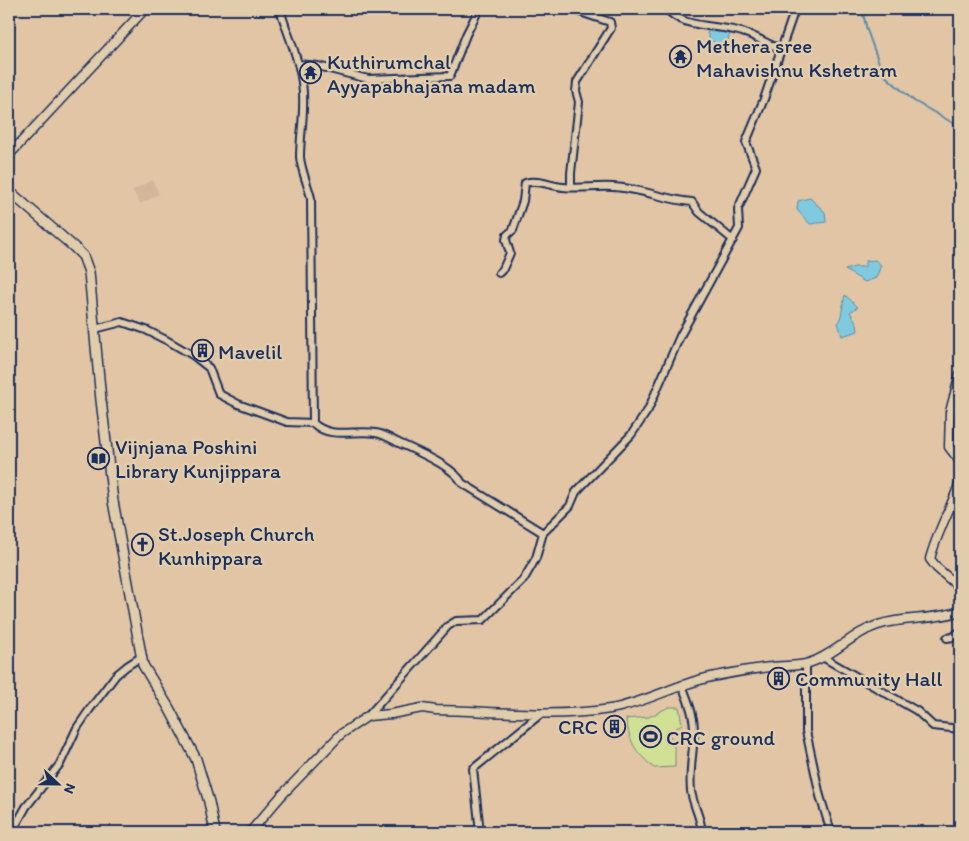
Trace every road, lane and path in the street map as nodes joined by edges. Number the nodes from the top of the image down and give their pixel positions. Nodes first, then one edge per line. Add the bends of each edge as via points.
1 (145, 9) edge
2 (280, 9) edge
3 (479, 9) edge
4 (574, 9) edge
5 (667, 9) edge
6 (795, 9) edge
7 (781, 49) junction
8 (298, 64) junction
9 (9, 155) edge
10 (571, 187) junction
11 (9, 191) edge
12 (733, 240) junction
13 (499, 273) dead end
14 (95, 329) junction
15 (960, 374) edge
16 (313, 423) junction
17 (960, 461) edge
18 (960, 482) edge
19 (543, 533) junction
20 (960, 588) edge
21 (960, 611) edge
22 (960, 631) edge
23 (947, 638) dead end
24 (141, 657) junction
25 (824, 658) junction
26 (806, 664) junction
27 (682, 685) junction
28 (542, 713) junction
29 (368, 716) junction
30 (960, 729) edge
31 (12, 832) edge
32 (215, 832) edge
33 (250, 832) edge
34 (480, 832) edge
35 (702, 832) edge
36 (831, 832) edge

1 - 9 street
2 - 8 street
3 - 8 street via 450,76 368,79
4 - 10 street via 610,22 611,28 577,82 579,102
5 - 7 street via 682,20 744,32
6 - 7 street
7 - 12 street via 746,142 756,168 738,209 739,228
8 - 16 street via 303,84 301,165 311,198
10 - 12 street via 613,187 692,202 699,212
10 - 13 street via 532,181 525,183 518,216 513,230 507,235 510,253
11 - 14 main road via 83,256 89,272
12 - 19 street via 680,336 648,410 631,436 576,492 570,506
14 - 16 street via 122,322 146,330 209,368 219,394 286,422
14 - 24 main road via 113,501
15 - 17 street via 950,412 949,447
16 - 19 street via 328,433 377,433 440,463 462,483
18 - 20 street via 930,559
19 - 29 street via 536,558 516,588 483,620 456,621 448,626
21 - 25 street via 878,625 856,635
22 - 23 street
24 - 31 street via 116,675 90,709 76,728 60,764 26,807
24 - 32 main road via 147,674 196,759
25 - 26 street
25 - 30 street via 917,711 933,726
26 - 27 street via 741,671
26 - 36 street via 806,731
27 - 28 street via 612,708 572,714
27 - 35 street via 693,719 691,792
28 - 29 street via 422,708
28 - 34 street via 473,769
29 - 33 street via 341,734

